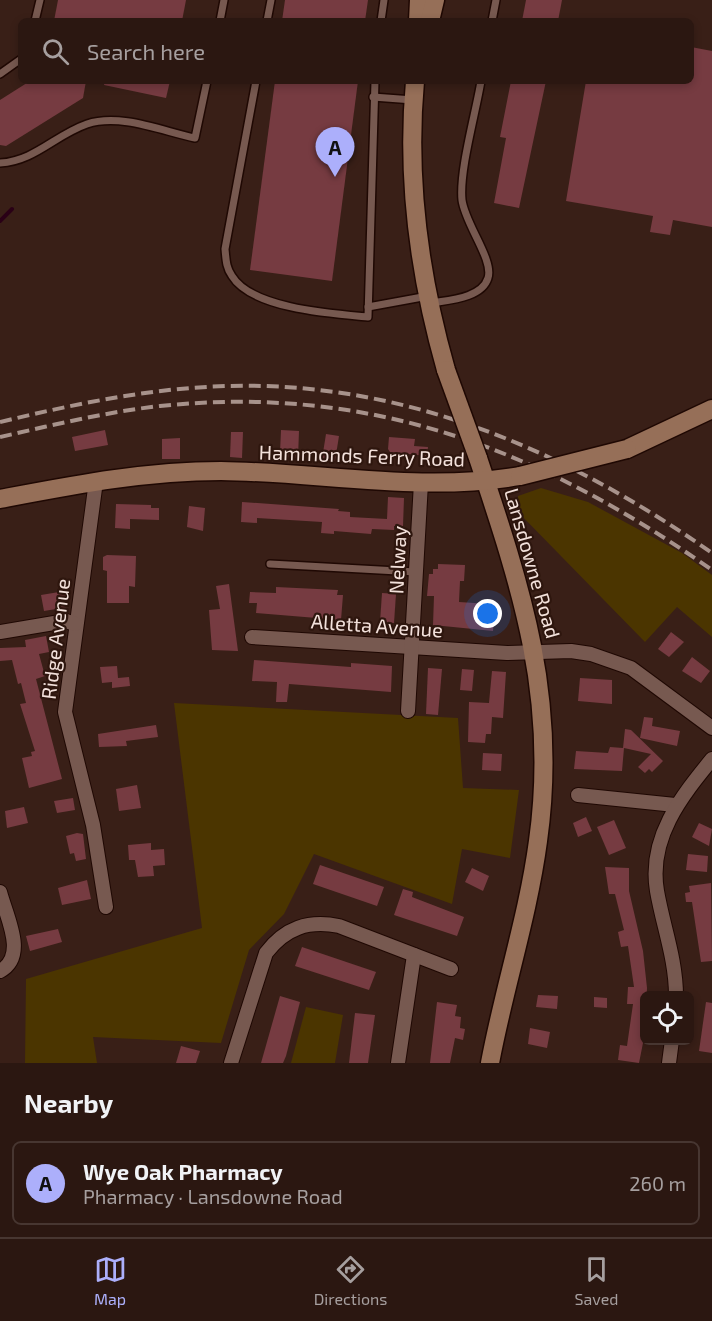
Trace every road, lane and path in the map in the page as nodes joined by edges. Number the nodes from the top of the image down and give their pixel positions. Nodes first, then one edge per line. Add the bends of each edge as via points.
1 (40, 0) edge
2 (224, 0) edge
3 (271, 0) edge
4 (384, 0) edge
5 (419, 0) edge
6 (435, 0) edge
7 (496, 0) edge
8 (36, 18) edge
9 (221, 18) edge
10 (268, 18) edge
11 (381, 18) edge
12 (418, 18) edge
13 (431, 18) edge
14 (493, 18) edge
15 (18, 60) edge
16 (0, 74) edge
17 (206, 84) edge
18 (255, 84) edge
19 (375, 84) edge
20 (415, 84) edge
21 (481, 84) edge
22 (373, 97) junction
23 (413, 100) junction
24 (0, 163) edge
25 (428, 300) junction
26 (368, 307) junction
27 (712, 409) edge
28 (96, 480) junction
29 (486, 482) junction
30 (421, 483) junction
31 (0, 499) edge
32 (270, 564) dead end
33 (416, 572) junction
34 (75, 624) junction
35 (0, 632) edge
36 (252, 637) dead end
37 (411, 648) junction
38 (535, 652) junction
39 (408, 711) dead end
40 (712, 728) edge
41 (712, 759) edge
42 (578, 795) dead end
43 (675, 805) junction
44 (0, 892) edge
45 (106, 907) dead end
46 (414, 955) junction
47 (451, 969) dead end
48 (0, 971) edge
49 (676, 991) edge
50 (671, 1045) edge
51 (231, 1063) edge
52 (398, 1063) edge
53 (490, 1063) edge
54 (669, 1063) edge

1 - 8 lane
2 - 9 lane
3 - 10 lane
4 - 11 lane
5 - 12 street
6 - 13 street
7 - 14 lane
15 - 16 lane
17 - 24 lane via 195,138 119,121 101,122 86,124 30,157
18 - 26 lane via 225,249 233,279 249,291 318,314 368,317
19 - 22 lane
20 - 23 street, Lansdowne Road
21 - 25 lane via 462,198 470,229 488,263 488,279 478,291
22 - 23 lane
22 - 26 lane
23 - 25 street, Lansdowne Road via 415,219
25 - 26 lane
25 - 29 street, Lansdowne Road, bridge via 446,370
27 - 29 street, Hammonds Ferry Road, bridge via 627,449
28 - 30 street, Hammonds Ferry Road via 223,471
28 - 31 street, Hammonds Ferry Road
28 - 34 street, Ridge Avenue
29 - 30 street, Hammonds Ferry Road
29 - 38 street, Lansdowne Road via 521,591
30 - 33 street, Nelway
32 - 33 lane
33 - 37 street, Nelway
34 - 35 street via 66,621
34 - 45 street, Ridge Avenue via 65,712 93,825
36 - 37 street, Alletta Avenue
37 - 38 street, Alletta Avenue
37 - 39 street, Nelway
38 - 40 street, Alletta Avenue via 570,651 611,659 631,668
38 - 53 street, Lansdowne Road via 545,750 538,841
41 - 43 street
42 - 43 street
43 - 49 street via 662,837 655,873 674,959
44 - 48 street via 14,954 12,962
46 - 47 street
46 - 51 street via 324,923 298,926 286,932 266,953
46 - 52 street
50 - 54 street

